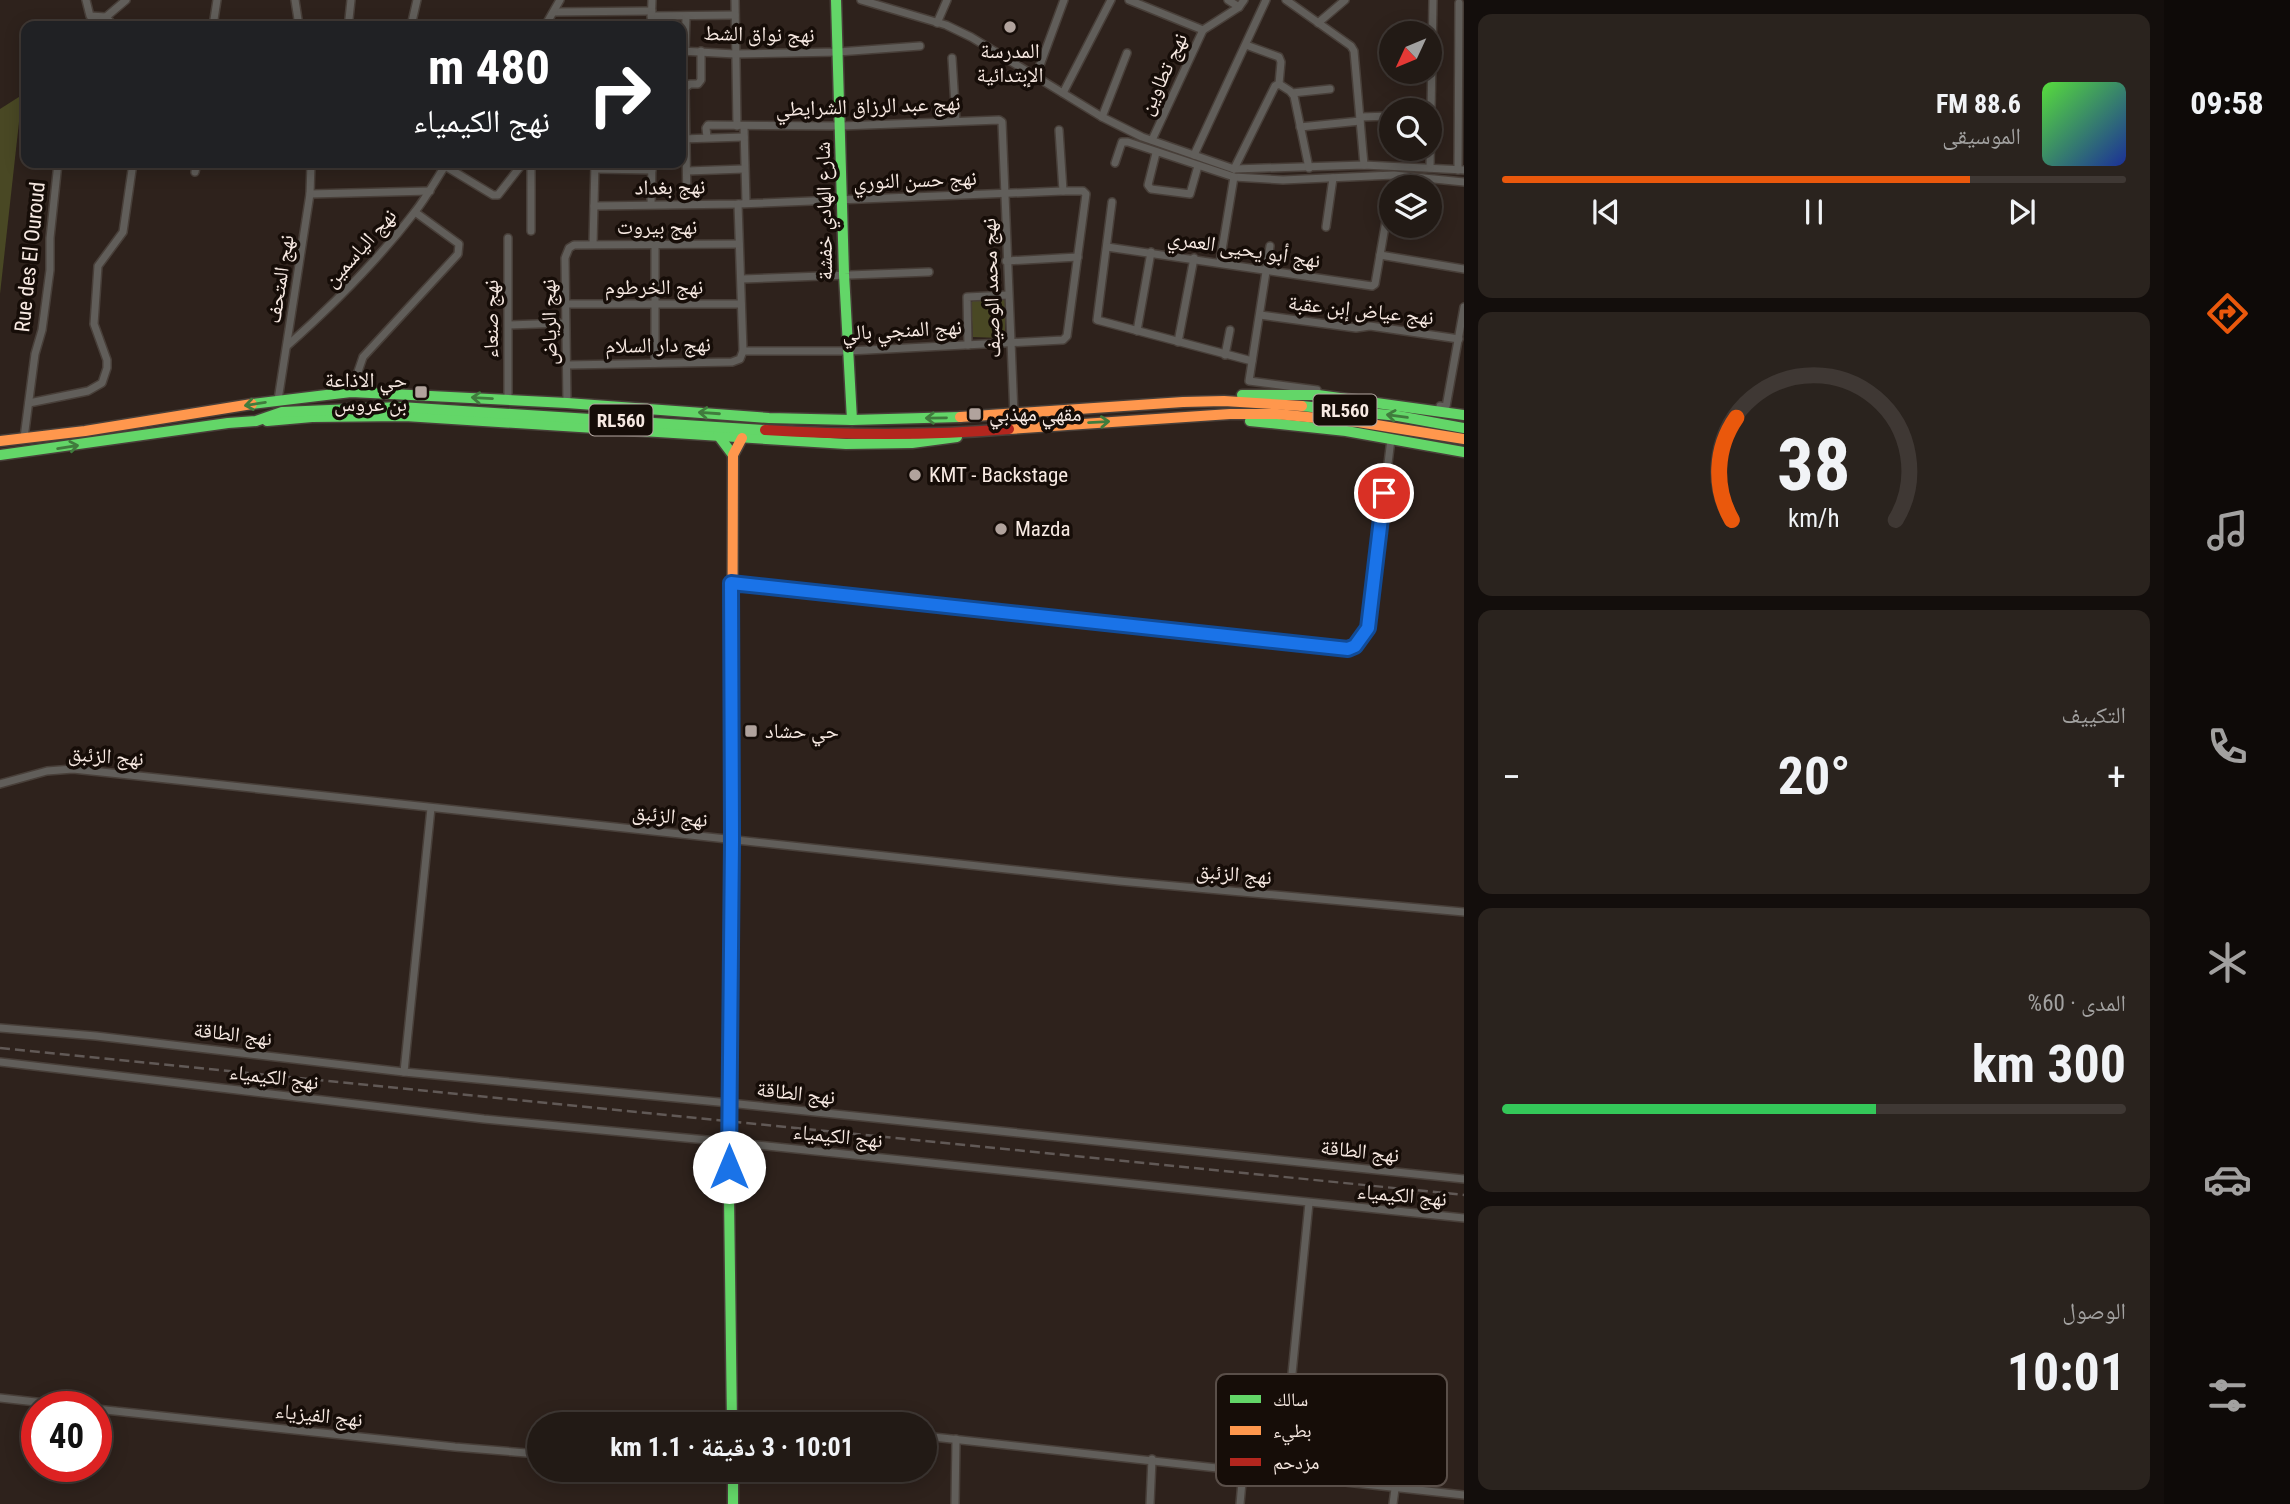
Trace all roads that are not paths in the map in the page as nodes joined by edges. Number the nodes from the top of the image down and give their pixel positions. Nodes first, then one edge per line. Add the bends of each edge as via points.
1 (86, 0) edge
2 (126, 0) edge
3 (217, 0) edge
4 (295, 0) edge
5 (351, 0) edge
6 (417, 0) edge
7 (560, 0) edge
8 (600, 0) edge
9 (652, 0) edge
10 (735, 0) edge
11 (836, 0) edge
12 (865, 0) edge
13 (947, 0) edge
14 (1064, 0) edge
15 (1111, 0) edge
16 (1129, 0) edge
17 (1228, 0) edge
18 (1266, 0) edge
19 (1286, 0) edge
20 (1302, 0) edge
21 (1345, 0) edge
22 (1433, 0) edge
23 (1241, 3) edge
24 (1459, 3) dead end
25 (1295, 6) junction
26 (555, 12) junction
27 (601, 12) junction
28 (652, 14) junction
29 (735, 15) junction
30 (106, 17) junction
31 (686, 17) junction
32 (349, 19) dead end
33 (99, 21) edge
34 (110, 21) edge
35 (214, 21) edge
36 (298, 21) edge
37 (412, 21) edge
38 (549, 21) edge
39 (652, 21) edge
40 (686, 21) edge
41 (1432, 21) edge
42 (937, 23) junction
43 (1318, 23) junction
44 (1203, 30) junction
45 (1246, 45) junction
46 (920, 47) dead end
47 (686, 50) edge
48 (701, 51) junction
49 (838, 52) junction
50 (1127, 53) dead end
51 (735, 54) junction
52 (952, 58) dead end
53 (1036, 76) junction
54 (1279, 84) junction
55 (686, 87) edge
56 (1330, 89) dead end
57 (1063, 93) junction
58 (1292, 93) junction
59 (1102, 117) junction
60 (1379, 117) edge
61 (1360, 119) junction
62 (999, 120) joint
63 (956, 121) junction
64 (741, 126) junction
65 (841, 126) junction
66 (1300, 127) junction
67 (1059, 130) dead end
68 (707, 137) junction
69 (744, 137) junction
70 (686, 139) edge
71 (1152, 140) junction
72 (1156, 153) junction
73 (1194, 155) junction
74 (686, 160) edge
75 (1430, 161) edge
76 (1115, 163) dead end
77 (1364, 164) junction
78 (1198, 166) junction
79 (57, 168) edge
80 (133, 168) edge
81 (196, 168) edge
82 (311, 168) edge
83 (442, 168) edge
84 (450, 168) edge
85 (519, 168) edge
86 (531, 168) edge
87 (595, 168) edge
88 (652, 168) edge
89 (1309, 168) junction
90 (1430, 168) junction
91 (744, 169) junction
92 (1461, 170) edge
93 (687, 171) junction
94 (195, 172) dead end
95 (1234, 173) junction
96 (1379, 176) edge
97 (1333, 178) junction
98 (1442, 180) edge
99 (1464, 182) edge
100 (430, 191) junction
101 (1063, 191) junction
102 (310, 194) junction
103 (1005, 194) junction
104 (842, 200) junction
105 (1112, 202) dead end
106 (742, 203) junction
107 (651, 204) junction
108 (687, 204) junction
109 (594, 206) junction
110 (415, 212) junction
111 (1326, 227) dead end
112 (531, 231) dead end
113 (508, 238) dead end
114 (1383, 238) edge
115 (593, 244) junction
116 (738, 244) junction
117 (574, 245) joint
118 (654, 246) junction
119 (1270, 246) dead end
120 (1107, 247) junction
121 (1151, 252) junction
122 (1380, 255) junction
123 (1078, 257) junction
124 (1194, 258) junction
125 (1006, 261) junction
126 (1220, 262) junction
127 (1464, 269) edge
128 (1266, 270) junction
129 (929, 272) dead end
130 (844, 274) junction
131 (742, 279) junction
132 (1008, 295) junction
133 (566, 304) junction
134 (655, 304) junction
135 (741, 304) junction
136 (1464, 307) edge
137 (1260, 315) junction
138 (565, 323) junction
139 (509, 324) junction
140 (1137, 331) junction
141 (1230, 331) dead end
142 (1459, 339) junction
143 (1178, 342) junction
144 (1010, 343) junction
145 (968, 345) junction
146 (287, 346) junction
147 (743, 351) junction
148 (848, 351) junction
149 (1225, 355) junction
150 (1252, 362) junction
151 (655, 363) junction
152 (567, 365) junction
153 (351, 392) junction
154 (278, 400) junction
155 (508, 400) junction
156 (1184, 402) junction
157 (29, 403) junction
158 (567, 403) junction
159 (1013, 415) junction
160 (1464, 415) edge
161 (1205, 417) junction
162 (852, 420) junction
163 (256, 421) junction
164 (1464, 428) edge
165 (967, 433) junction
166 (718, 435) junction
167 (742, 438) junction
168 (24, 439) junction
169 (1391, 439) junction
170 (1464, 439) edge
171 (0, 441) edge
172 (1464, 452) edge
173 (0, 455) edge
174 (733, 455) junction
175 (731, 583) junction
176 (0, 785) edge
177 (431, 808) junction
178 (732, 840) junction
179 (1464, 912) edge
180 (0, 1028) edge
181 (0, 1062) edge
182 (404, 1072) junction
183 (729, 1103) junction
184 (728, 1142) junction
185 (1464, 1179) edge
186 (1309, 1203) junction
187 (1464, 1218) edge
188 (1292, 1374) edge
189 (0, 1398) edge
190 (21, 1400) edge
191 (112, 1411) edge
192 (732, 1412) edge
193 (937, 1437) edge
194 (956, 1439) junction
195 (527, 1453) edge
196 (1152, 1459) junction
197 (1216, 1467) edge
198 (733, 1482) edge
199 (1242, 1486) edge
200 (1371, 1486) edge
201 (1395, 1489) junction
202 (1464, 1495) edge
203 (733, 1504) edge
204 (955, 1504) edge
205 (1150, 1504) edge
206 (1240, 1504) edge
207 (1393, 1504) edge

1 - 30 street via 90,16
2 - 30 street
3 - 35 street
4 - 36 street
5 - 32 street
6 - 37 street
7 - 26 street
8 - 27 street
9 - 28 street
10 - 29 street
11 - 49 main road, شارع الهادي خفشة
12 - 42 street
13 - 42 street
14 - 53 street
15 - 57 street
16 - 44 street
17 - 23 street
18 - 45 street
19 - 25 street
20 - 25 street
21 - 43 street
22 - 41 street
23 - 44 street, نهج تطاوين
24 - 92 street
25 - 43 street
26 - 27 street
26 - 38 street
27 - 28 street
28 - 31 street
28 - 39 street
29 - 31 street
29 - 51 street
30 - 33 street
30 - 34 street
31 - 40 street
42 - 53 street via 971,37
43 - 61 street via 1354,51
44 - 71 street, نهج تطاوين
45 - 54 street via 1279,57
45 - 73 street
46 - 49 street, نهج نواق الشط
47 - 48 street, نهج نواق الشط
48 - 51 street, نهج نواق الشط
48 - 55 street via 701,80
49 - 51 street, نهج نواق الشط
49 - 65 main road, شارع الهادي خفشة
50 - 59 street
51 - 64 street
52 - 63 street
53 - 57 street
54 - 58 street
54 - 95 street
56 - 58 street
57 - 59 street
58 - 66 street
59 - 71 street
60 - 61 street
61 - 66 street
61 - 77 street
62 - 63 street, نهج عبد الرزاق الشرايطي
62 - 103 street, نهج محمد الوصيف via 1003,125
63 - 65 street, نهج عبد الرزاق الشرايطي
64 - 65 street, نهج عبد الرزاق الشرايطي
64 - 68 street, نهج عبد الرزاق الشرايطي via 708,125
64 - 69 street
65 - 104 main road, شارع الهادي خفشة
66 - 89 street
67 - 101 street
68 - 69 street
68 - 70 street
69 - 91 street
71 - 73 street
72 - 76 street via 1122,142
72 - 78 street
72 - 78 street via 1151,189 1190,194
73 - 95 street
74 - 93 street
75 - 90 street
77 - 89 street
77 - 90 street
78 - 95 street
79 - 157 street, Rue des El Ouroud via 50,270
80 - 157 street via 123,232 98,266 94,324 108,364 102,383 88,391
81 - 94 street
82 - 102 street, نهج المتحف
83 - 100 street, نهج الياسمين
84 - 85 street via 498,195
86 - 112 street
87 - 109 street
88 - 107 street
89 - 95 street
90 - 92 street
91 - 93 street
91 - 106 street
93 - 108 street
95 - 97 street via 1283,180
95 - 126 street
96 - 97 street
97 - 111 street
98 - 99 street
100 - 102 street
100 - 110 street, نهج الياسمين
101 - 103 street, نهج حسن النوري
101 - 123 street, نهج حسن النوري via 1084,192
102 - 146 street, نهج المتحف
103 - 104 street, نهج حسن النوري
103 - 125 street, نهج محمد الوصيف
104 - 106 street, نهج حسن النوري
104 - 130 main road, شارع الهادي خفشة
105 - 120 street
106 - 108 street, نهج بغداد
106 - 116 street
107 - 108 street, نهج بغداد
107 - 109 street, نهج بغداد
109 - 115 street
110 - 146 street, نهج الياسمين via 348,288
110 - 153 street via 459,244 458,254 363,357
113 - 139 street, نهج صنعاء
114 - 122 street
115 - 117 street, نهج بيروت
115 - 118 street, نهج بيروت
116 - 118 street, نهج بيروت
116 - 131 street
117 - 133 street, نهج الرياض via 565,258
118 - 134 street
119 - 128 street
120 - 121 street, نهج أبو يحيى العمري
120 - 140 street via 1097,320
121 - 124 street, نهج أبو يحيى العمري
121 - 140 street
122 - 127 street
122 - 128 street, نهج أبو يحيى العمري via 1375,286
123 - 125 street
123 - 144 street, نهج المنجي بالي via 1067,336
124 - 126 street, نهج أبو يحيى العمري
124 - 143 street
125 - 132 street, نهج محمد الوصيف
126 - 128 street, نهج أبو يحيى العمري
128 - 137 street
129 - 130 street
130 - 131 street
130 - 148 main road, شارع الهادي خفشة
131 - 135 street
132 - 144 street, نهج محمد الوصيف
132 - 145 street via 967,297
133 - 134 street, نهج الخرطوم
133 - 138 street, نهج الرياض
134 - 135 street, نهج الخرطوم
134 - 151 street
135 - 147 street
136 - 142 street
137 - 142 street, نهج عياض إبن عقبة
137 - 150 street
138 - 139 street
138 - 152 street, نهج الرياض
139 - 155 street, نهج صنعاء
140 - 143 street
141 - 149 street
142 - 150 street via 1447,407 1248,381
143 - 149 street
144 - 145 street, نهج المنجي بالي
144 - 159 street, نهج محمد الوصيف
145 - 148 street, نهج المنجي بالي
146 - 154 street, نهج المتحف
147 - 148 street, نهج المنجي بالي
147 - 151 street, نهج دار السلام via 740,359 732,362
148 - 162 main road, شارع الهادي خفشة
149 - 150 street
151 - 152 street, نهج دار السلام
152 - 158 street, نهج الرياض
153 - 154 main road, RL560
155 -> 153 main road, RL560
154 -> 168 main road, RL560
155 - 158 main road, RL560
156 - 159 main road, RL560
156 - 160 main road via 1208,396 1318,395
164 -> 156 main road, RL560 via 1340,409
157 - 168 street, Rue des El Ouroud
162 -> 158 main road, RL560
159 -> 162 main road, RL560
165 -> 161 main road, RL560
161 - 169 main road
161 - 170 main road, RL560 via 1277,414
163 - 165 main road, RL560 via 282,412 322,408 400,407 849,435
163 - 166 main road via 405,416
173 -> 163 main road, RL560
165 - 167 main road via 912,443
166 - 167 main road
166 - 174 main road
167 - 174 main road
168 - 171 main road, RL560
169 - 172 main road
169 - 175 street via 1368,628 1348,649
174 - 175 main road
175 - 178 main road
176 - 177 street, نهج الزئبق via 47,771 73,769
177 - 178 street, نهج الزئبق
177 - 182 street
178 - 179 street, نهج الزئبق
178 - 183 main road
180 - 182 street, نهج الطاقة
181 - 184 street, نهج الكيمياء via 484,1119
182 - 183 street, نهج الطاقة
183 - 184 main road
183 - 185 street, نهج الطاقة
184 - 186 street, نهج الكيمياء
184 - 192 main road
186 - 187 street, نهج الكيمياء
186 - 188 street
189 - 190 street
191 - 195 street, نهج الفيزياء
193 - 194 street
194 - 196 street
194 - 204 street
196 - 197 street
196 - 205 street
198 - 203 main road
199 - 206 street
200 - 201 street
201 - 202 street
201 - 207 street

